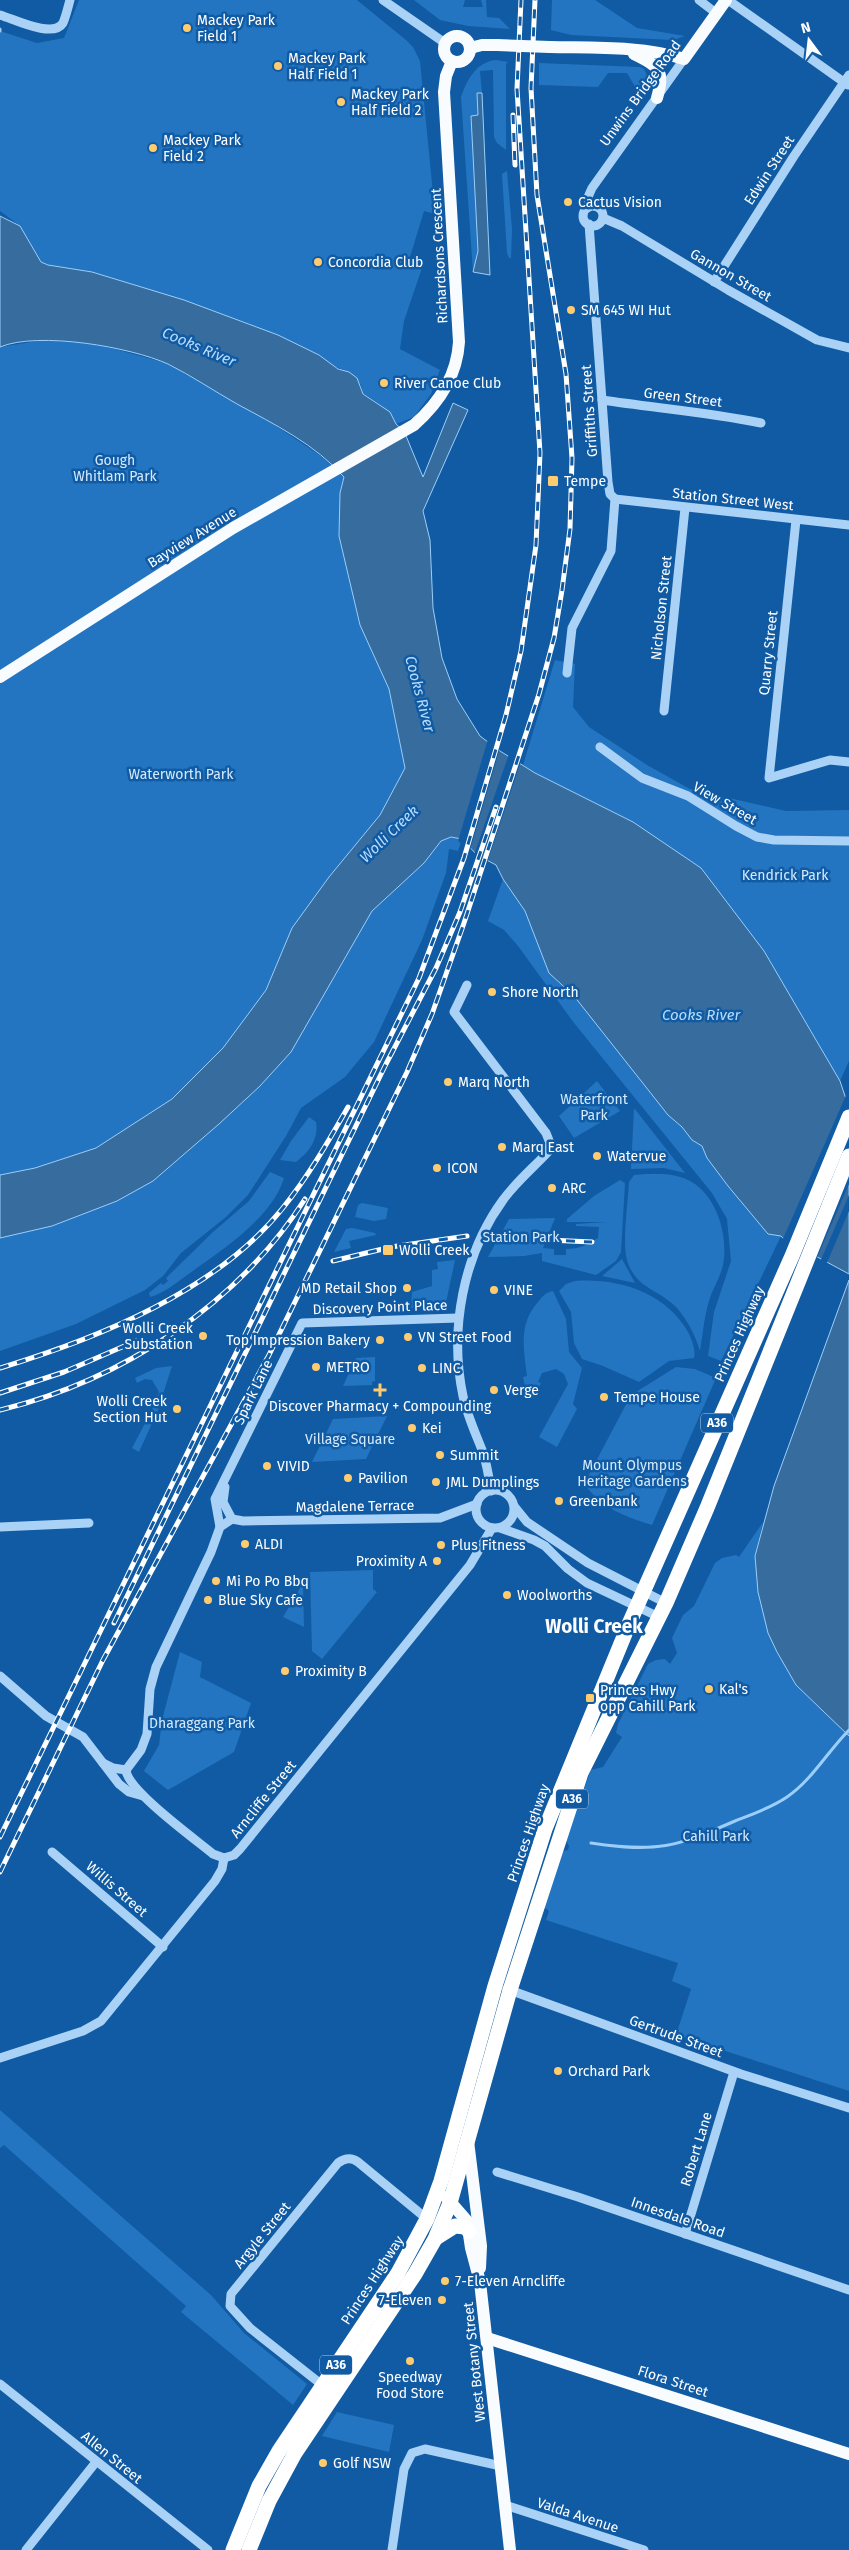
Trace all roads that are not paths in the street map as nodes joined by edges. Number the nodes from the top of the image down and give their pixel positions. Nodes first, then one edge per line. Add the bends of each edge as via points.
1 (70, 0) edge
2 (383, 0) edge
3 (698, 0) edge
4 (727, 0) edge
5 (716, 14) junction
6 (0, 15) edge
7 (445, 43) junction
8 (470, 48) junction
9 (625, 50) junction
10 (684, 59) junction
11 (452, 61) junction
12 (847, 81) edge
13 (657, 98) junction
14 (589, 207) junction
15 (603, 218) junction
16 (589, 224) junction
17 (714, 282) junction
18 (849, 348) edge
19 (602, 400) junction
20 (760, 423) dead end
21 (404, 430) joint
22 (615, 500) junction
23 (685, 508) junction
24 (796, 520) junction
25 (849, 525) edge
26 (567, 673) dead end
27 (0, 678) edge
28 (664, 712) dead end
29 (600, 747) dead end
30 (849, 762) edge
31 (849, 841) edge
32 (467, 985) dead end
33 (849, 1117) edge
34 (849, 1156) edge
35 (799, 1259) junction
36 (458, 1318) junction
37 (302, 1323) joint
38 (229, 1473) junction
39 (491, 1491) junction
40 (477, 1504) junction
41 (514, 1506) junction
42 (232, 1519) junction
43 (89, 1524) dead end
44 (0, 1527) edge
45 (220, 1527) junction
46 (496, 1528) junction
47 (643, 1591) junction
48 (666, 1603) junction
49 (637, 1606) junction
50 (659, 1618) junction
51 (0, 1676) edge
52 (103, 1763) junction
53 (126, 1770) junction
54 (143, 1796) junction
55 (52, 1852) dead end
56 (224, 1858) junction
57 (163, 1948) junction
58 (502, 1988) junction
59 (0, 2058) edge
60 (734, 2072) junction
61 (849, 2108) edge
62 (468, 2141) junction
63 (497, 2172) dead end
64 (441, 2181) junction
65 (450, 2204) junction
66 (427, 2220) junction
67 (469, 2231) junction
68 (685, 2234) junction
69 (435, 2239) junction
70 (480, 2282) junction
71 (849, 2290) edge
72 (487, 2338) junction
73 (1, 2384) edge
74 (328, 2389) junction
75 (849, 2454) edge
76 (96, 2462) junction
77 (500, 2466) junction
78 (505, 2505) junction
79 (26, 2550) edge
80 (208, 2550) edge
81 (233, 2550) edge
82 (249, 2550) edge
83 (392, 2550) edge
84 (510, 2550) edge
85 (644, 2550) edge

1 - 6 street via 62,24 55,29 46,30
2 - 7 street
3 - 5 street
4 - 5 main road, Unwins Bridge Road
4 - 12 street
5 - 10 main road, Unwins Bridge Road
7 - 8 main road via 451,37 460,36 467,40
7 - 11 main road via 445,56
8 - 9 main road, bridge via 497,45
8 - 11 main road via 465,60
9 - 10 main road
9 - 13 main road via 657,68 662,80
10 - 13 street, Unwins Bridge Road
11 - 21 main road, Richardsons Crescent via 444,92 458,353 444,392 426,415
12 - 17 street, Edwin Street via 794,156
13 - 14 street, Unwins Bridge Road via 592,188 588,197
14 - 15 street via 599,208
14 - 16 street via 584,214
15 - 16 street via 597,224
15 - 17 street, Gannon Street via 622,226
16 - 19 street, Griffiths Street
17 - 18 street, Gannon Street via 817,340
19 - 20 street, Green Street via 668,411 716,414
19 - 22 street, Griffiths Street via 609,489
21 - 27 main road, Bayview Avenue via 233,528
22 - 23 street, Station Street West
22 - 26 street, Griffiths Street via 611,551 572,628
23 - 24 street, Station Street West
23 - 28 street, Nicholson Street
24 - 25 street, Station Street West
24 - 30 street, Quarry Street via 769,778 830,760
29 - 31 street, View Street via 642,778 688,796 757,837
32 - 36 street via 454,1012 546,1133 550,1143 548,1152 514,1187 490,1220 470,1267
33 - 35 highway, Princes Highway / A36
34 - 35 highway, Princes Highway / A36
35 - 47 highway, Princes Highway / A36
35 - 48 highway, Princes Highway / A36 via 707,1508
36 - 37 street, Discovery Point Place
36 - 39 street via 463,1397 486,1462
37 - 38 street, Spark Lane
38 - 42 street, Spark Lane via 222,1497
38 - 45 street, Spark Lane via 216,1498
39 - 40 street
39 - 41 street via 506,1494
40 - 42 street, Magdalene Terrace via 440,1518
40 - 46 street via 481,1522
41 - 46 street via 512,1517
41 - 47 street via 527,1522 588,1563
42 - 45 street
43 - 44 street
45 - 53 street via 212,1552 156,1667 150,1689 147,1734 141,1750
46 - 49 street via 545,1546 587,1583
46 - 56 street, Arncliffe Street via 470,1565 250,1838 234,1855
47 - 48 street
47 - 49 highway, Princes Highway / A36
48 - 50 highway, Princes Highway / A36
49 - 50 street
49 - 58 highway, Princes Highway / A36 via 545,1829
50 - 58 highway, Princes Highway / A36 via 581,1773
51 - 52 street via 46,1716 83,1737
52 - 53 street
52 - 54 street via 119,1784 129,1792
53 - 54 street via 129,1780
54 - 56 street via 213,1854
55 - 57 street, Willis Street
56 - 57 street via 215,1881
57 - 59 street via 102,2020 82,2031
58 - 60 street, Gertrude Street
58 - 62 highway, Princes Highway / A36
58 - 64 highway, Princes Highway / A36
60 - 61 street, Gertrude Street
60 - 68 street, Robert Lane
62 - 65 highway, Princes Highway / A36
62 - 70 main road via 481,2246
63 - 68 street, Innesdale Road
64 - 65 main road, West Botany Street
64 - 66 highway, Princes Highway / A36
65 - 67 main road, West Botany Street via 463,2215
65 - 69 highway, Princes Highway / A36
66 - 74 highway, Princes Highway / A36
66 - 74 street, Argyle Street via 358,2162 351,2158 344,2160 338,2163 231,2294 229,2303 232,2310 250,2328
67 - 69 highway via 455,2226
67 - 70 main road, West Botany Street
68 - 71 street, Innesdale Road
69 - 74 highway, Princes Highway / A36 via 415,2274
70 - 72 main road, West Botany Street
72 - 75 main road, Flora Street
72 - 77 main road, West Botany Street
73 - 76 street, Allen Street
74 - 81 highway, Princes Highway / A36 via 260,2486
74 - 82 highway, Princes Highway / A36 via 281,2478
76 - 79 street
76 - 80 street, Allen Street
77 - 78 main road, West Botany Street
77 - 83 street via 425,2449 412,2453 404,2469
78 - 84 main road, West Botany Street
78 - 85 street, Valda Avenue

